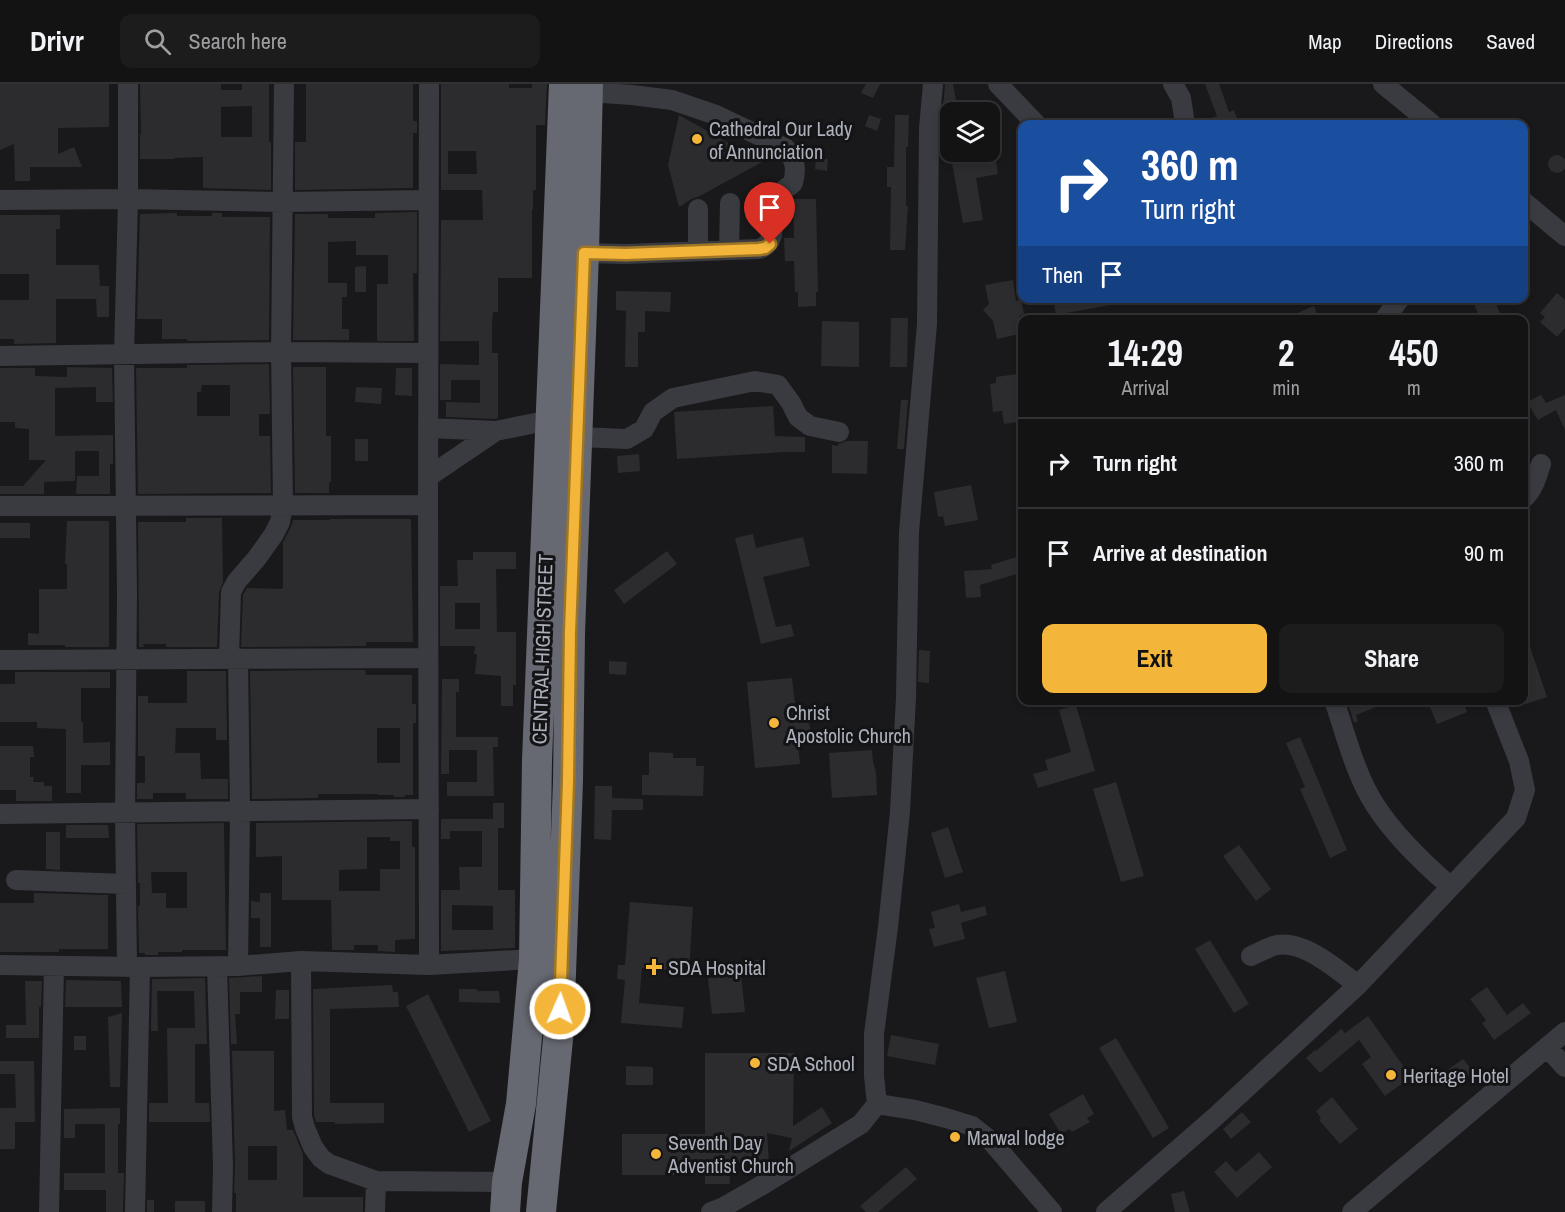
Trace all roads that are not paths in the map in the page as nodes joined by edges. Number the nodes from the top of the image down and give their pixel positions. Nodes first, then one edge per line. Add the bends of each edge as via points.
1 (128, 84) edge
2 (284, 84) edge
3 (429, 84) edge
4 (933, 84) edge
5 (998, 84) edge
6 (1173, 84) edge
7 (1383, 84) edge
8 (580, 87) edge
9 (649, 91) edge
10 (1032, 120) edge
11 (1184, 120) edge
12 (1427, 120) edge
13 (128, 199) junction
14 (0, 200) edge
15 (429, 200) junction
16 (282, 202) junction
17 (730, 203) dead end
18 (1528, 205) edge
19 (698, 209) dead end
20 (1565, 236) edge
21 (729, 250) junction
22 (698, 251) junction
23 (584, 253) junction
24 (281, 352) junction
25 (428, 353) junction
26 (124, 355) junction
27 (0, 356) edge
28 (550, 420) junction
29 (429, 428) junction
30 (496, 431) junction
31 (839, 432) dead end
32 (578, 437) junction
33 (1541, 464) dead end
34 (428, 477) junction
35 (1528, 493) edge
36 (428, 505) junction
37 (0, 506) edge
38 (127, 506) junction
39 (283, 506) junction
40 (543, 617) junction
41 (570, 633) junction
42 (234, 658) junction
43 (428, 658) junction
44 (0, 660) edge
45 (128, 660) junction
46 (1336, 705) edge
47 (1497, 705) edge
48 (429, 809) junction
49 (240, 811) junction
50 (125, 813) junction
51 (0, 814) edge
52 (16, 880) dead end
53 (126, 884) junction
54 (1450, 886) junction
55 (1251, 956) dead end
56 (534, 959) junction
57 (301, 961) junction
58 (0, 965) edge
59 (429, 965) junction
60 (54, 966) junction
61 (134, 966) junction
62 (217, 966) junction
63 (238, 966) junction
64 (1358, 985) junction
65 (1565, 1032) edge
66 (1547, 1047) junction
67 (1565, 1067) edge
68 (877, 1104) junction
69 (376, 1181) junction
70 (507, 1182) junction
71 (49, 1212) edge
72 (135, 1212) edge
73 (222, 1212) edge
74 (375, 1212) edge
75 (505, 1212) edge
76 (542, 1212) edge
77 (711, 1212) edge
78 (1052, 1212) edge
79 (1106, 1212) edge
80 (1352, 1212) edge

1 - 13 street
2 - 16 street
3 - 15 street
4 - 68 street via 927,324 909,532 900,812 874,1034
5 - 10 street
6 - 11 street via 1181,98
7 - 12 street
8 - 9 street
8 - 23 highway, CENTRAL HIGH STREET
8 - 28 highway, CENTRAL HIGH STREET
9 - 21 street via 716,115 785,148 793,157 793,183 774,201 770,244 759,249
13 - 14 street
13 - 16 street
13 - 26 street
15 - 16 street
15 - 25 street
16 - 24 street
17 - 21 street
18 - 20 street
19 - 22 street
21 - 22 street
22 - 23 street
23 - 32 highway, CENTRAL HIGH STREET
24 - 25 street
24 - 26 street
24 - 39 street
25 - 29 street
26 - 27 street
26 - 38 street
28 - 30 street
28 - 40 highway, CENTRAL HIGH STREET
29 - 30 street
29 - 34 street
30 - 34 street
31 - 32 street via 810,426 798,417 778,385 755,381 672,398 653,412 644,429 627,439
32 - 41 highway, CENTRAL HIGH STREET
33 - 35 street
34 - 36 street
36 - 39 street
36 - 43 street
37 - 38 street
38 - 39 street
38 - 45 street
39 - 42 street via 274,534 231,592
40 - 41 highway
40 - 56 highway, CENTRAL HIGH STREET
41 - 76 highway, CENTRAL HIGH STREET via 559,1029
42 - 43 street
42 - 45 street
42 - 49 street
43 - 48 street
44 - 45 street
45 - 50 street
46 - 54 street via 1358,772 1374,804 1399,837
47 - 54 street via 1519,761 1525,790 1516,818
48 - 49 street
48 - 59 street
49 - 50 street
49 - 63 street
50 - 51 street
50 - 53 street
52 - 53 street
53 - 61 street
54 - 64 street
55 - 64 street via 1275,945 1293,946 1321,958
56 - 59 street
56 - 70 highway, CENTRAL HIGH STREET via 521,1104
57 - 59 street
57 - 63 street
57 - 69 street via 304,1128 313,1147 329,1164
58 - 60 street
60 - 61 street
60 - 71 street
61 - 62 street
61 - 72 street
62 - 63 street
62 - 73 street
64 - 79 street
65 - 66 street
66 - 67 street
66 - 80 street
68 - 77 street via 861,1124
68 - 78 street via 972,1126 991,1141
69 - 70 street
69 - 74 street
70 - 75 highway, CENTRAL HIGH STREET

